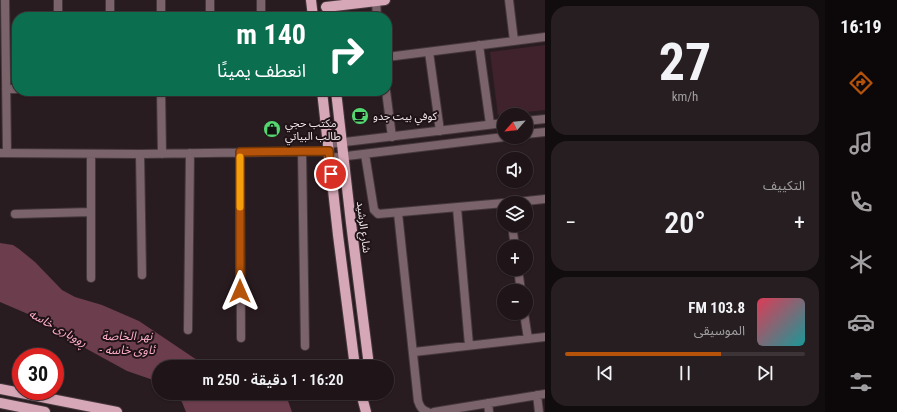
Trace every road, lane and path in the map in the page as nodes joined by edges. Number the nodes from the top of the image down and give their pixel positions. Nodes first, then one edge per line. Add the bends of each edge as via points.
1 (5, 0) edge
2 (58, 0) edge
3 (110, 0) edge
4 (161, 0) edge
5 (210, 0) edge
6 (261, 0) edge
7 (311, 0) edge
8 (380, 0) edge
9 (509, 0) edge
10 (330, 6) edge
11 (58, 12) edge
12 (110, 12) edge
13 (161, 12) edge
14 (210, 12) edge
15 (261, 12) edge
16 (312, 12) edge
17 (378, 12) edge
18 (545, 37) edge
19 (514, 41) junction
20 (479, 45) junction
21 (429, 52) junction
22 (392, 56) edge
23 (6, 89) junction
24 (12, 89) edge
25 (161, 96) edge
26 (323, 96) edge
27 (337, 96) edge
28 (387, 96) edge
29 (545, 119) edge
30 (533, 120) edge
31 (490, 124) junction
32 (497, 124) edge
33 (440, 131) junction
34 (545, 132) edge
35 (533, 133) edge
36 (401, 136) junction
37 (392, 137) junction
38 (497, 138) edge
39 (342, 143) junction
40 (402, 149) junction
41 (302, 151) junction
42 (329, 151) junction
43 (240, 152) junction
44 (4, 153) edge
45 (190, 153) junction
46 (91, 154) junction
47 (140, 154) junction
48 (162, 154) junction
49 (365, 154) junction
50 (343, 157) junction
51 (545, 199) edge
52 (533, 200) edge
53 (497, 204) edge
54 (457, 208) junction
55 (91, 212) junction
56 (398, 213) junction
57 (14, 214) dead end
58 (142, 275) dead end
59 (91, 278) dead end
60 (525, 320) edge
61 (188, 330) dead end
62 (545, 337) edge
63 (241, 338) dead end
64 (528, 339) junction
65 (469, 345) junction
66 (305, 346) dead end
67 (414, 352) junction
68 (354, 360) edge
69 (368, 360) edge
70 (0, 389) edge
71 (541, 394) edge
72 (363, 400) edge
73 (368, 400) edge
74 (0, 403) edge
75 (488, 403) junction
76 (450, 411) edge
77 (19, 412) edge
78 (41, 412) edge
79 (117, 412) edge
80 (367, 412) edge
81 (428, 412) edge
82 (434, 412) edge
83 (489, 412) edge
84 (539, 412) edge

1 - 23 street
2 - 11 street
3 - 12 street
4 - 13 street
5 - 14 street
6 - 15 street
7 - 16 main road
8 - 10 main road
8 - 17 street
9 - 19 street
18 - 19 street
19 - 20 street
20 - 21 street
20 - 31 street
21 - 22 street
21 - 33 street
23 - 24 street
23 - 44 street
25 - 48 street
26 - 42 main road
27 - 39 main road, شارع الرشيد
28 - 37 street
29 - 30 street
31 - 32 street
31 - 33 street
33 - 36 street
34 - 35 street
36 - 37 street
36 - 40 street
37 - 39 street
38 - 40 street
39 - 42 street
39 - 50 main road, شارع الرشيد
40 - 49 street
41 - 42 street
41 - 43 street
41 - 66 street
42 - 50 street
42 - 68 main road
43 - 45 street
43 - 63 street
44 - 46 street
45 - 48 street
45 - 61 street
46 - 47 street
46 - 55 street
47 - 48 street
47 - 58 street
49 - 50 street
49 - 56 street via 374,210 381,215
50 - 69 main road, شارع الرشيد
51 - 52 street
53 - 54 street
54 - 56 street
54 - 65 street
55 - 57 street
55 - 59 street
56 - 67 street
60 - 64 street
62 - 64 street
64 - 65 street
65 - 67 street
67 - 81 street via 418,401
70 - 79 main road
71 - 75 street
71 - 84 street
72 - 80 main road
73 - 80 main road
74 - 78 main road
75 - 76 street
75 - 83 street
76 - 82 street
77 - 78 street

